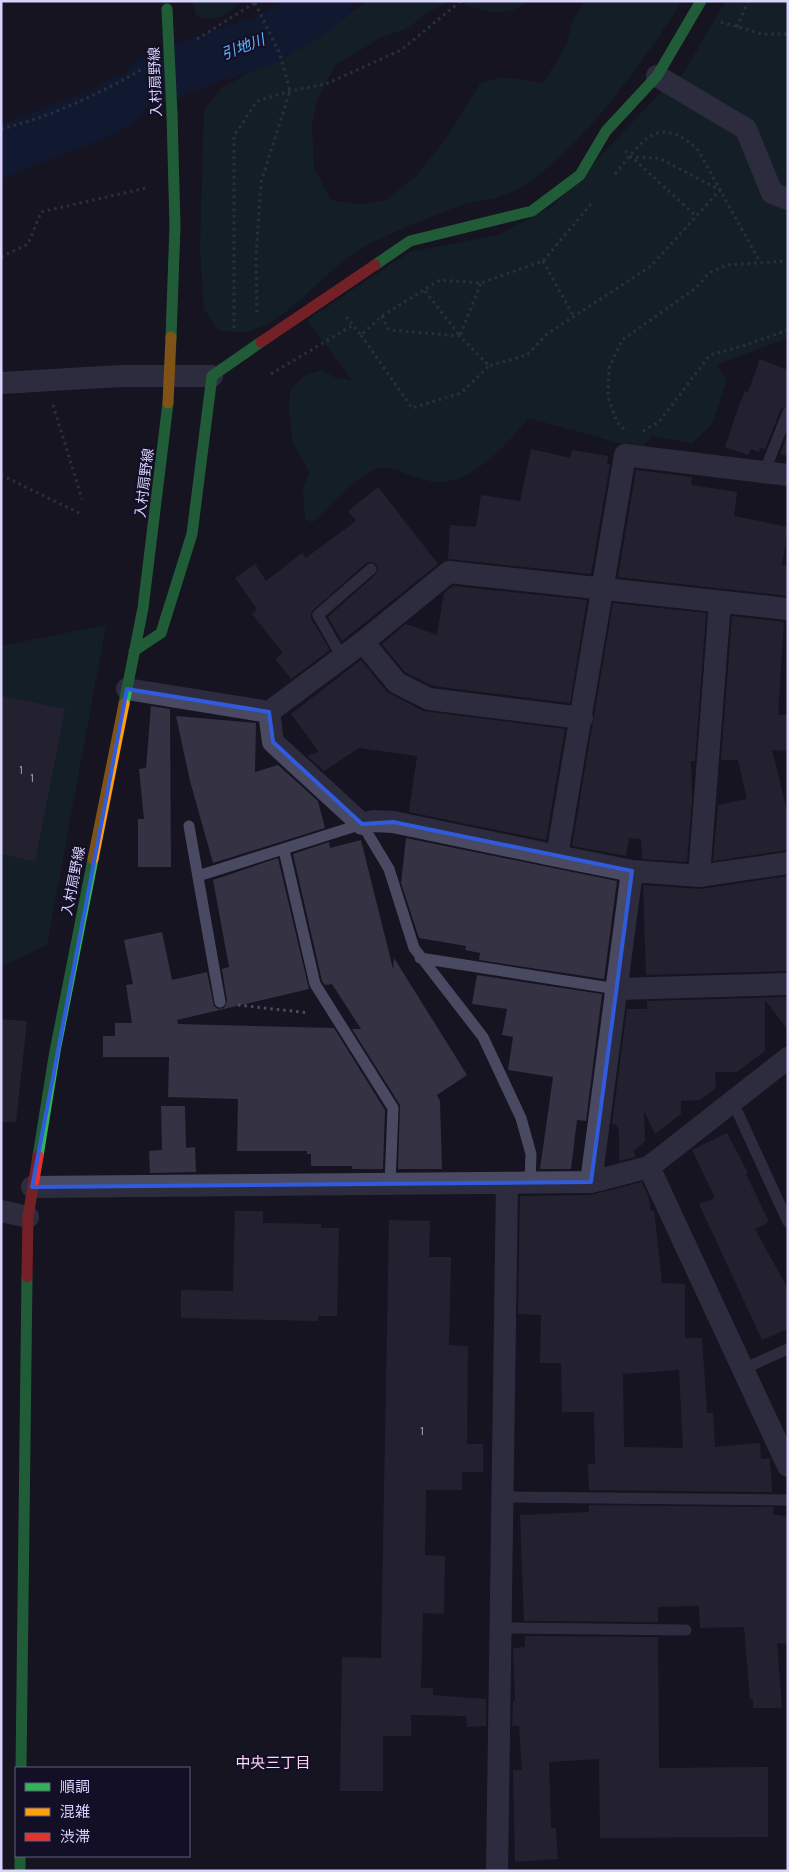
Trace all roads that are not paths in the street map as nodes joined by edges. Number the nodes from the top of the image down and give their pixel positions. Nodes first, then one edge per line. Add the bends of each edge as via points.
1 (701, 1) edge
2 (167, 5) edge
3 (657, 76) junction
4 (788, 199) edge
5 (212, 376) junction
6 (1, 383) edge
7 (788, 412) edge
8 (764, 473) junction
9 (788, 475) edge
10 (371, 569) dead end
11 (604, 590) junction
12 (720, 602) junction
13 (788, 609) edge
14 (363, 642) junction
15 (134, 651) junction
16 (342, 657) junction
17 (127, 690) junction
18 (269, 712) junction
19 (582, 718) junction
20 (362, 824) junction
21 (189, 826) dead end
22 (284, 850) junction
23 (557, 856) junction
24 (788, 863) edge
25 (632, 871) junction
26 (198, 876) junction
27 (699, 876) junction
28 (420, 958) junction
29 (788, 984) edge
30 (617, 989) junction
31 (220, 1002) road end
32 (788, 1058) edge
33 (732, 1100) junction
34 (649, 1167) junction
35 (530, 1181) junction
36 (591, 1182) junction
37 (507, 1183) junction
38 (390, 1184) junction
39 (32, 1187) junction
40 (1, 1211) edge
41 (28, 1217) junction
42 (788, 1222) edge
43 (788, 1349) edge
44 (743, 1369) junction
45 (785, 1454) edge
46 (502, 1497) junction
47 (788, 1500) edge
48 (500, 1628) junction
49 (686, 1630) dead end
50 (21, 1767) edge
51 (20, 1857) edge
52 (20, 1871) edge
53 (496, 1871) edge

1 - 3 street
2 - 15 street, 入村扇野線, bridge via 175,234 168,402 143,608
3 - 4 street via 746,129 772,193
3 - 5 street via 606,131 580,175 532,211 410,241
5 - 6 street via 122,376
5 - 15 street via 192,534 161,633
7 - 8 lane
8 - 9 street
8 - 11 street via 625,455
10 - 16 lane via 318,615
11 - 12 street
11 - 14 street via 449,572
11 - 19 street
12 - 13 street
12 - 27 street
14 - 16 street
14 - 19 street via 397,683 429,699
15 - 17 street, 入村扇野線
16 - 18 street
17 - 18 street
17 - 39 street, 入村扇野線 via 55,1051
18 - 20 street via 273,742
19 - 23 street
20 - 22 lane
20 - 23 street via 393,822
20 - 28 lane via 389,870
21 - 26 lane
22 - 26 lane
22 - 38 lane via 315,984 393,1108
23 - 25 street
24 - 27 street
25 - 27 street
25 - 30 street
26 - 31 lane
28 - 30 lane
28 - 35 lane via 484,1037 521,1118 531,1154
29 - 30 street
30 - 36 street
32 - 33 street
33 - 34 street
33 - 42 lane
34 - 36 street
34 - 44 street
35 - 36 street
35 - 37 street
37 - 38 street
37 - 46 street
38 - 39 street
39 - 41 street, 入村扇野線
40 - 41 street
41 - 50 street, 入村扇野線
43 - 44 lane
44 - 45 street
46 - 47 lane
46 - 48 street
48 - 49 lane
48 - 53 street
51 - 52 street

